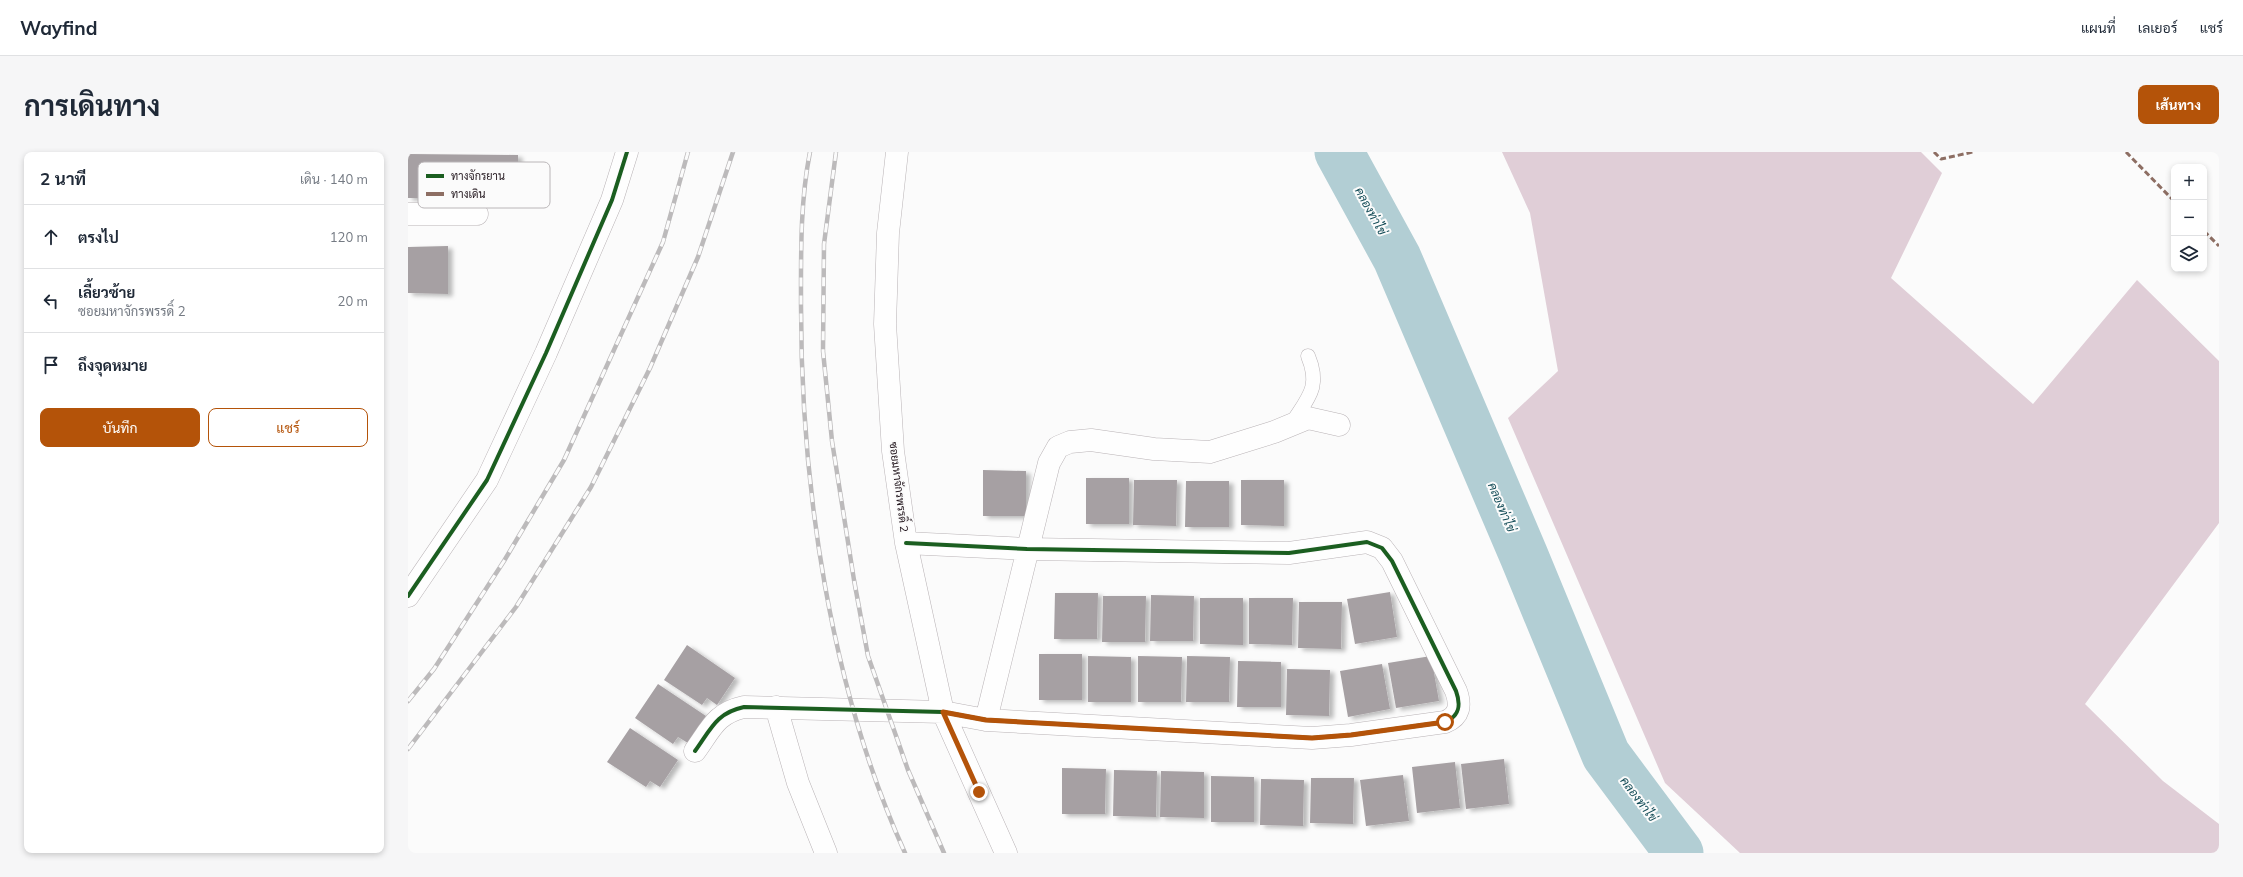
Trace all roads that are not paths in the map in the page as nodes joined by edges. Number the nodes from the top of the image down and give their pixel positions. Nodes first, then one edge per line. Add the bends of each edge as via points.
1 (627, 152) edge
2 (897, 152) edge
3 (408, 214) edge
4 (477, 214) dead end
5 (1308, 356) dead end
6 (1292, 423) junction
7 (1339, 425) dead end
8 (906, 542) junction
9 (1027, 549) junction
10 (408, 596) edge
11 (776, 706) junction
12 (943, 712) junction
13 (986, 720) junction
14 (695, 752) dead end
15 (826, 853) edge
16 (1006, 853) edge

1 - 10 street via 609,207 546,353 487,480
2 - 8 street, ซอยมหาจักรพรรดิ์ 2 via 888,233 885,324 893,451
3 - 4 street
5 - 6 lane via 1313,368 1313,388
6 - 7 street via 1308,418
6 - 9 street via 1274,432 1210,452 1154,449 1091,440 1070,442 1058,447 1049,463
8 - 9 street
8 - 12 street, ซอยมหาจักรพรรดิ์ 2
9 - 13 street
9 - 13 street via 1289,553 1367,542 1382,548 1392,561 1456,691 1460,701 1458,712 1453,719 1445,722 1312,738
11 - 12 street
11 - 14 street via 744,706 732,709 720,716
11 - 15 street via 798,783
12 - 13 street
12 - 16 street, ซอยมหาจักรพรรดิ์ 2

